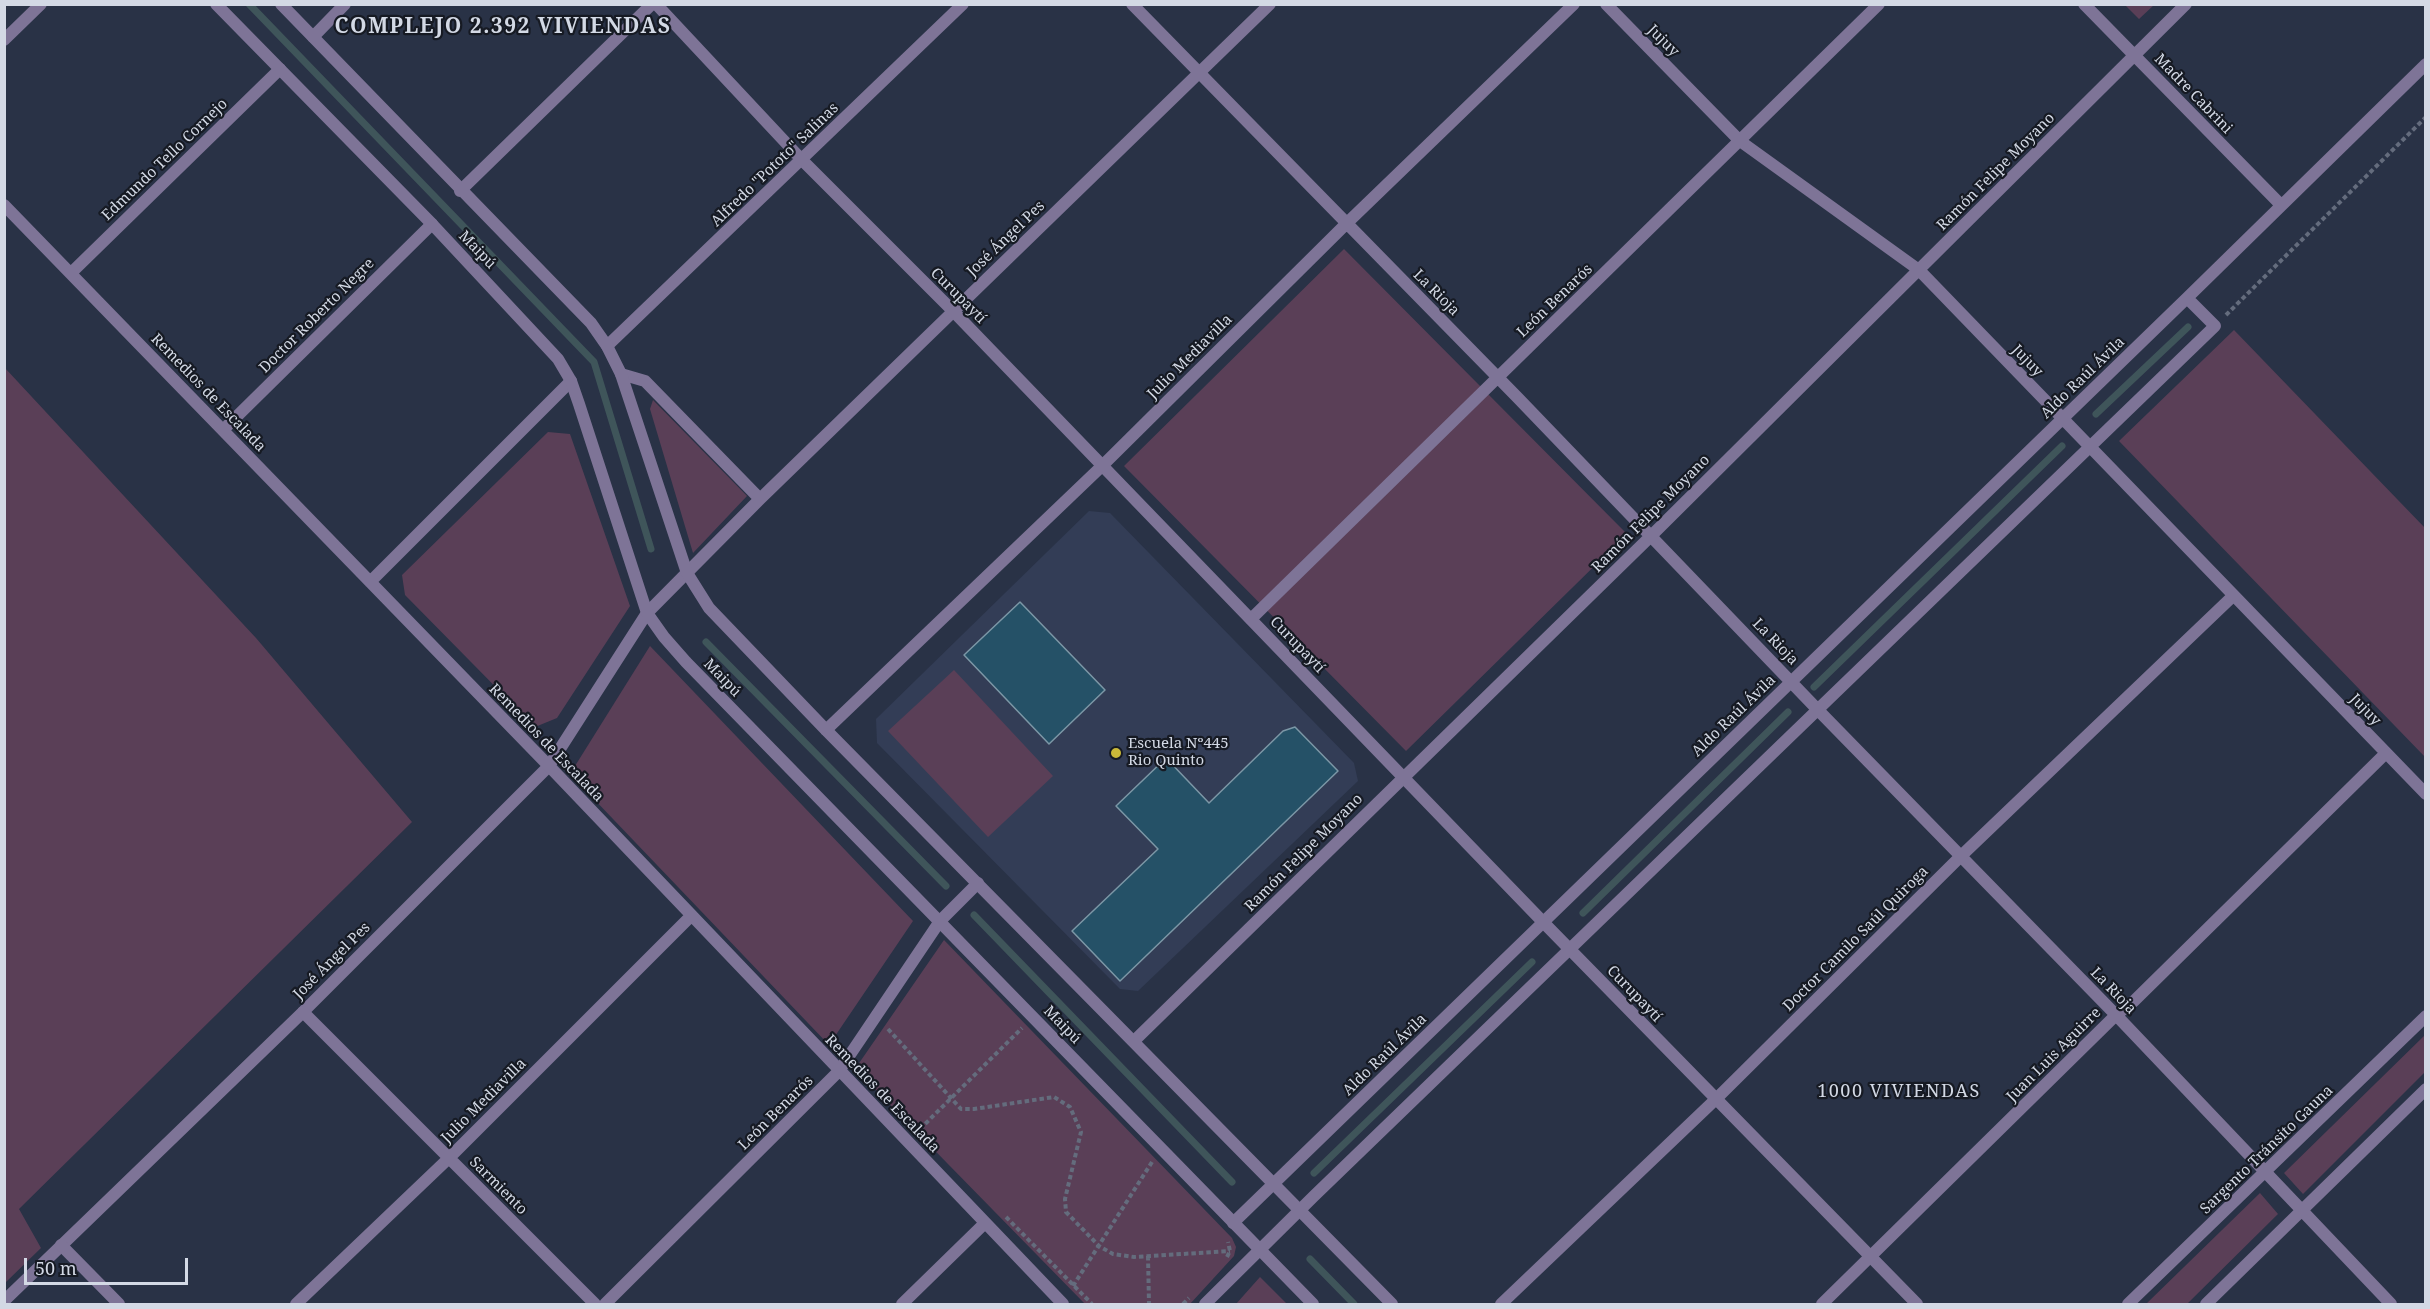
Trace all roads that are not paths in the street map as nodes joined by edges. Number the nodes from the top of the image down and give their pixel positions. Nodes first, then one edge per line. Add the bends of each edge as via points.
1 (41, 4) edge
2 (216, 4) edge
3 (281, 4) edge
4 (345, 4) edge
5 (654, 4) edge
6 (963, 4) edge
7 (1132, 4) edge
8 (1270, 4) edge
9 (1574, 4) edge
10 (1606, 4) edge
11 (1879, 4) edge
12 (2084, 4) edge
13 (2186, 4) edge
14 (313, 37) junction
15 (4, 40) edge
16 (2134, 55) junction
17 (2426, 64) edge
18 (280, 69) junction
19 (1199, 74) junction
20 (1740, 141) junction
21 (802, 160) junction
22 (460, 191) junction
23 (4, 205) edge
24 (2281, 205) junction
25 (432, 224) junction
26 (1346, 224) junction
27 (1919, 270) junction
28 (71, 273) junction
29 (2187, 298) junction
30 (953, 311) junction
31 (607, 346) junction
32 (621, 374) junction
33 (1498, 378) junction
34 (571, 381) junction
35 (2062, 420) junction
36 (223, 430) junction
37 (2089, 447) junction
38 (1102, 466) junction
39 (760, 499) junction
40 (1651, 536) junction
41 (687, 573) junction
42 (370, 582) junction
43 (2233, 596) junction
44 (647, 614) junction
45 (1251, 619) junction
46 (1791, 681) junction
47 (1817, 709) junction
48 (825, 730) junction
49 (2386, 753) junction
50 (549, 766) junction
51 (1404, 776) junction
52 (2426, 794) edge
53 (1961, 856) junction
54 (978, 883) junction
55 (692, 916) junction
56 (940, 921) junction
57 (1544, 923) junction
58 (1570, 950) junction
59 (303, 1012) junction
60 (2116, 1015) junction
61 (2426, 1016) edge
62 (1134, 1041) junction
63 (840, 1071) junction
64 (2426, 1089) edge
65 (1716, 1100) junction
66 (448, 1158) junction
67 (2265, 1174) junction
68 (1273, 1184) junction
69 (1299, 1210) junction
70 (2302, 1212) junction
71 (1233, 1223) junction
72 (985, 1224) junction
73 (61, 1245) junction
74 (1260, 1250) junction
75 (1871, 1257) junction
76 (4, 1301) edge
77 (119, 1305) edge
78 (296, 1305) edge
79 (595, 1305) edge
80 (606, 1305) edge
81 (902, 1305) edge
82 (1063, 1305) edge
83 (1206, 1305) edge
84 (1313, 1305) edge
85 (1392, 1305) edge
86 (1502, 1305) edge
87 (1822, 1305) edge
88 (1917, 1305) edge
89 (2128, 1305) edge
90 (2206, 1305) edge
91 (2391, 1305) edge

1 - 15 street
2 - 18 street, Maipú
3 - 14 street, Maipú
4 - 14 street
5 - 21 street, Curupaytí
5 - 22 street
6 - 21 street, Alfredo "Pototo" Salinas
7 - 19 street, La Rioja
8 - 19 street, José Ángel Pes
9 - 26 street, Julio Mediavilla
10 - 20 street, Jujuy
11 - 20 street, León Benarós
12 - 16 street, Madre Cabrini
13 - 16 street, Ramón Felipe Moyano
14 - 22 street, Maipú
16 - 24 street, Madre Cabrini
16 - 27 street, Ramón Felipe Moyano
17 - 24 street
18 - 25 street, Maipú
18 - 28 street, Edmundo Tello Cornejo
19 - 26 street, La Rioja
19 - 30 street, José Ángel Pes
20 - 27 street, Jujuy
20 - 33 street, León Benarós
21 - 30 street, Curupaytí
21 - 31 street, Alfredo "Pototo" Salinas
22 - 31 street, Maipú via 591,324
23 - 28 street, Remedios de Escalada
24 - 29 street, Aldo Raúl Ávila
25 - 34 street, Maipú via 545,343
25 - 36 street, Doctor Roberto Negre
26 - 33 street, La Rioja
26 - 38 street, Julio Mediavilla
27 - 35 street, Jujuy
27 - 40 street, Ramón Felipe Moyano
28 - 36 street, Remedios de Escalada
29 - 35 street, Aldo Raúl Ávila
29 - 37 street via 2215,327
30 - 38 street, Curupaytí
30 - 39 street, José Ángel Pes
31 - 32 street, Maipú
32 - 39 street via 645,381
32 - 41 street, Maipú
33 - 40 street, La Rioja
33 - 45 street, León Benarós
34 - 42 street
34 - 44 street, Maipú
35 - 37 street, Jujuy
35 - 46 street, Aldo Raúl Ávila
36 - 42 street, Remedios de Escalada
37 - 43 street, Jujuy
37 - 47 street
38 - 45 street, Curupaytí
38 - 48 street, Julio Mediavilla
39 - 41 street, José Ángel Pes
40 - 46 street, La Rioja
40 - 51 street, Ramón Felipe Moyano
41 - 44 street, José Ángel Pes
41 - 48 street, Maipú via 709,608
42 - 50 street, Remedios de Escalada
43 - 49 street, Jujuy
43 - 53 street, Doctor Camilo Saúl Quiroga
44 - 50 street, José Ángel Pes
44 - 56 street, Maipú via 686,662
45 - 51 street, Curupaytí
46 - 47 street, La Rioja
46 - 57 street, Aldo Raúl Ávila
47 - 53 street, La Rioja
47 - 58 street
48 - 54 street, Maipú
49 - 52 street, Jujuy
49 - 60 street, Juan Luis Aguirre
50 - 55 street, Remedios de Escalada
50 - 59 street, José Ángel Pes
51 - 57 street, Curupaytí
51 - 62 street, Ramón Felipe Moyano
53 - 60 street, La Rioja
53 - 65 street, Doctor Camilo Saúl Quiroga
54 - 56 street, León Benarós
54 - 62 street, Maipú
55 - 63 street, Remedios de Escalada
55 - 66 street, Julio Mediavilla
56 - 63 street, León Benarós
56 - 71 street, Maipú
57 - 58 street, Curupaytí
57 - 68 street, Aldo Raúl Ávila
58 - 65 street, Curupaytí
58 - 69 street
59 - 66 street, Sarmiento
59 - 73 street, José Ángel Pes
60 - 67 street, La Rioja
60 - 75 street, Juan Luis Aguirre
61 - 67 street, Sargento Tránsito Gauna
62 - 68 street, Maipú
63 - 72 street, Remedios de Escalada
63 - 80 street, León Benarós
64 - 70 street
65 - 75 street, Curupaytí
65 - 86 street, Doctor Camilo Saúl Quiroga
66 - 78 street, Julio Mediavilla
66 - 79 street, Sarmiento
67 - 70 street, La Rioja
67 - 89 street, Sargento Tránsito Gauna
68 - 69 street, Maipú
68 - 71 street, Aldo Raúl Ávila
69 - 74 street
69 - 85 street, Maipú
70 - 90 street
70 - 91 street, La Rioja
71 - 74 street, Maipú
72 - 81 street
72 - 82 street, Remedios de Escalada
73 - 76 street, José Ángel Pes
73 - 77 street
74 - 83 street
74 - 84 street, Maipú
75 - 87 street, Juan Luis Aguirre
75 - 88 street, Curupaytí

